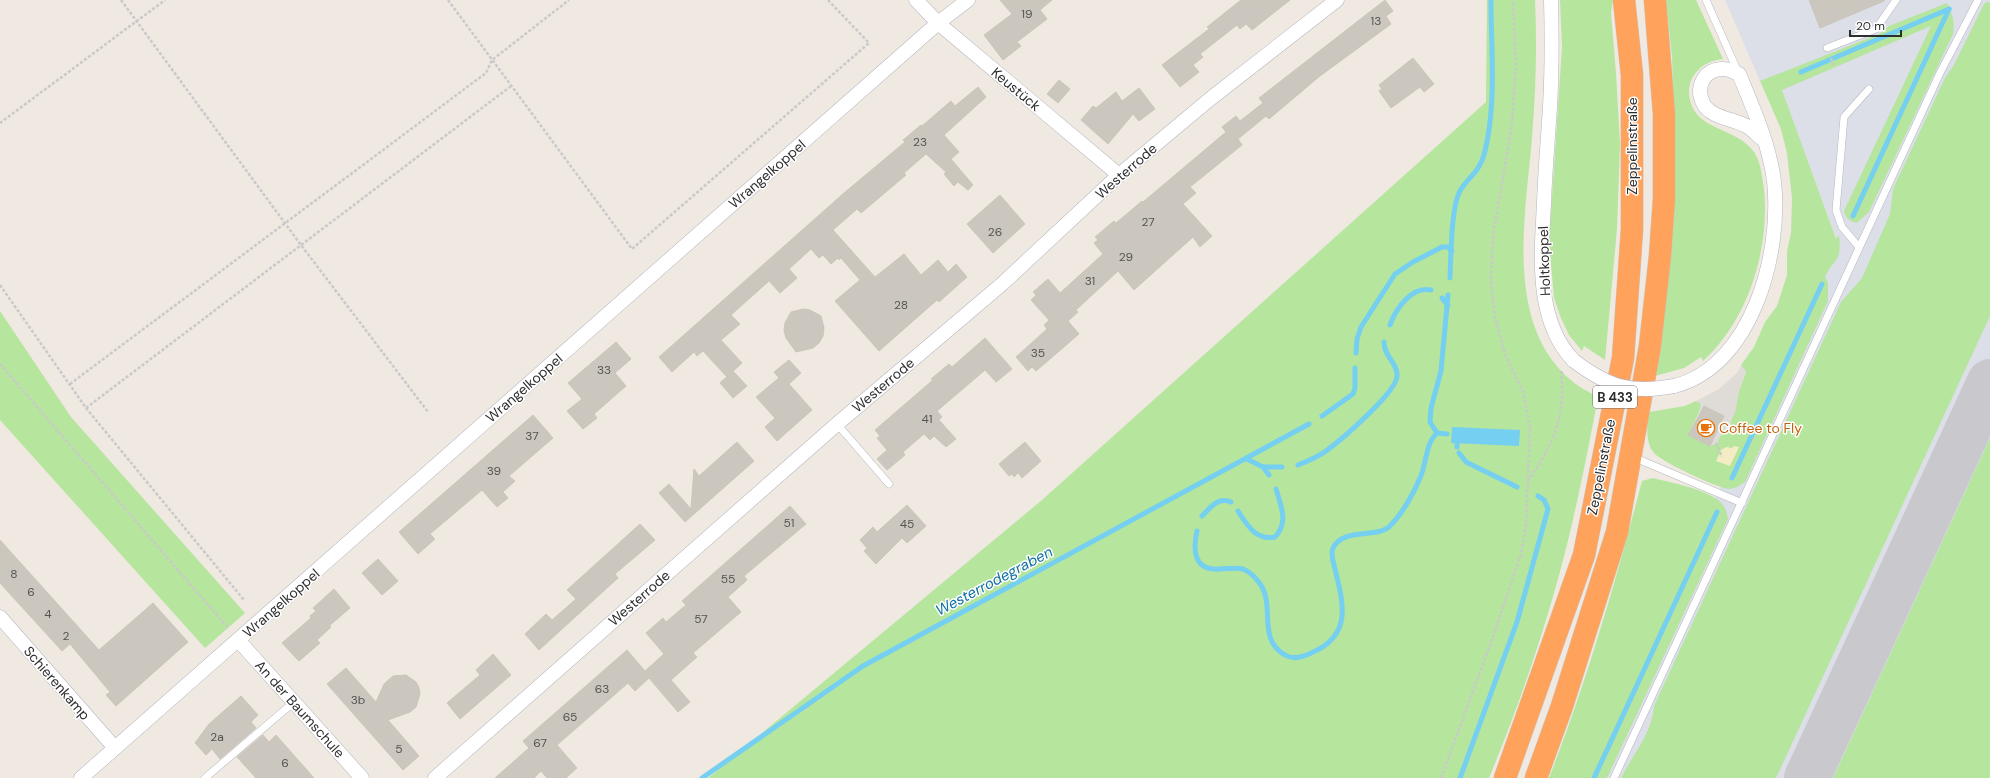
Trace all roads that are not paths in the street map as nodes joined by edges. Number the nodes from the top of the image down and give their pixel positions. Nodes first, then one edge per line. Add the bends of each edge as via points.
1 (916, 0) edge
2 (968, 0) edge
3 (1337, 0) edge
4 (1551, 0) edge
5 (1624, 0) edge
6 (1656, 0) edge
7 (1706, 0) edge
8 (1896, 0) edge
9 (1978, 0) edge
10 (938, 23) junction
11 (1827, 48) dead end
12 (1738, 74) junction
13 (1869, 89) dead end
14 (1765, 141) junction
15 (1119, 175) junction
16 (1859, 247) junction
17 (837, 424) junction
18 (1631, 456) junction
19 (889, 484) dead end
20 (1742, 503) junction
21 (0, 618) edge
22 (238, 640) junction
23 (294, 702) junction
24 (115, 748) junction
25 (81, 778) edge
26 (205, 778) edge
27 (362, 778) edge
28 (435, 778) edge
29 (1506, 778) edge
30 (1536, 778) edge
31 (1614, 778) edge

1 - 10 street, Keustück
2 - 10 street, Wrangelkoppel
3 - 15 street, Westerrode via 1210,99
4 - 14 street, Holtkoppel, bridge via 1552,47 1542,242 1545,303 1560,343 1574,361 1591,373 1634,390 1674,386 1688,383 1711,368 1733,345 1751,313 1762,286 1770,255 1775,209 1772,174
5 - 29 highway, Zeppelinstraße / B 433 via 1632,75 1632,229 1623,358 1584,555
6 - 18 highway, Zeppelinstraße / B 433 via 1664,114 1664,199 1651,339
7 - 12 lane
8 - 11 lane via 1876,29
9 - 16 lane via 1940,73
10 - 15 street, Keustück
10 - 22 street, Wrangelkoppel
12 - 14 street, Holtkoppel
12 - 14 street via 1726,68 1708,74 1701,81 1703,103 1711,112 1748,127
13 - 16 lane via 1844,117 1836,210 1842,227
15 - 17 street, Westerrode via 996,289
16 - 20 lane
17 - 19 lane
17 - 28 street, Westerrode
18 - 20 lane
18 - 30 highway, Zeppelinstraße / B 433 via 1617,532 1562,706
20 - 31 lane
21 - 24 street, Schierenkamp
22 - 23 street, An der Baumschule
22 - 24 street, Wrangelkoppel
23 - 26 lane
23 - 27 street, An der Baumschule
24 - 25 street, Wrangelkoppel

